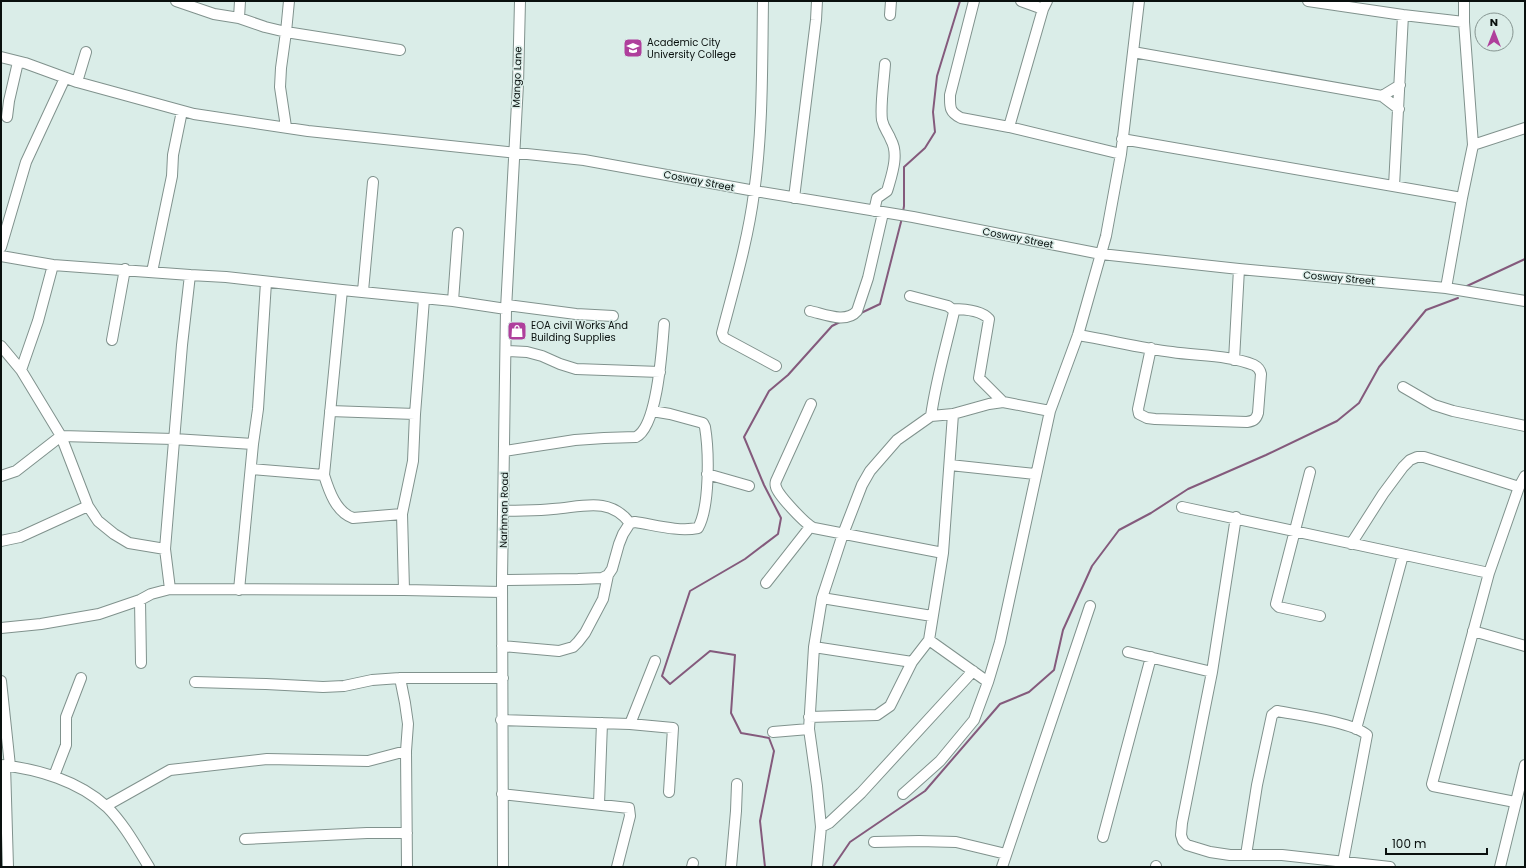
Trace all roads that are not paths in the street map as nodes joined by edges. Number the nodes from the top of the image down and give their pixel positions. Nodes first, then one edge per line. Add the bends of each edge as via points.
1 (176, 1) edge
2 (240, 1) edge
3 (289, 1) edge
4 (520, 1) edge
5 (763, 1) edge
6 (817, 1) edge
7 (891, 1) edge
8 (974, 1) edge
9 (1021, 1) edge
10 (1139, 1) edge
11 (1308, 1) edge
12 (1464, 1) edge
13 (1045, 5) edge
14 (1404, 15) junction
15 (890, 16) dead end
16 (239, 18) junction
17 (1464, 22) junction
18 (286, 32) junction
19 (400, 50) dead end
20 (86, 52) dead end
21 (1133, 52) junction
22 (1, 57) edge
23 (18, 62) junction
24 (885, 64) dead end
25 (65, 78) junction
26 (77, 82) junction
27 (1400, 85) junction
28 (1382, 96) junction
29 (1399, 109) junction
30 (182, 111) junction
31 (7, 117) dead end
32 (286, 127) junction
33 (1009, 127) junction
34 (1525, 128) edge
35 (1122, 139) junction
36 (1473, 145) junction
37 (514, 154) junction
38 (1121, 154) junction
39 (373, 182) dead end
40 (1394, 186) junction
41 (755, 191) junction
42 (794, 198) junction
43 (1462, 198) junction
44 (881, 212) junction
45 (458, 233) dead end
46 (1, 246) edge
47 (1101, 254) junction
48 (1, 256) edge
49 (53, 264) junction
50 (125, 269) junction
51 (1238, 269) junction
52 (152, 272) junction
53 (190, 276) junction
54 (266, 282) junction
55 (1446, 288) junction
56 (342, 290) junction
57 (363, 292) junction
58 (910, 296) dead end
59 (424, 298) junction
60 (453, 301) junction
61 (1525, 302) edge
62 (506, 307) junction
63 (952, 309) junction
64 (810, 311) dead end
65 (613, 316) dead end
66 (664, 324) dead end
67 (1078, 335) junction
68 (112, 340) dead end
69 (1, 346) edge
70 (1151, 348) junction
71 (506, 351) junction
72 (1234, 360) junction
73 (776, 366) dead end
74 (21, 370) junction
75 (660, 372) junction
76 (1403, 387) dead end
77 (1003, 402) junction
78 (811, 404) dead end
79 (330, 411) junction
80 (652, 411) junction
81 (1050, 411) junction
82 (415, 414) junction
83 (953, 414) junction
84 (931, 416) junction
85 (1525, 426) edge
86 (61, 436) junction
87 (174, 439) junction
88 (253, 444) junction
89 (505, 451) junction
90 (950, 465) junction
91 (251, 469) junction
92 (1310, 472) dead end
93 (324, 474) junction
94 (707, 474) junction
95 (1035, 474) junction
96 (1, 476) edge
97 (1525, 476) edge
98 (749, 486) dead end
99 (1519, 487) junction
100 (88, 506) junction
101 (1182, 507) dead end
102 (504, 510) junction
103 (402, 514) junction
104 (1236, 517) junction
105 (630, 523) junction
106 (810, 526) junction
107 (1294, 531) junction
108 (843, 534) junction
109 (1, 541) edge
110 (1351, 544) junction
111 (165, 550) junction
112 (943, 553) junction
113 (1403, 555) junction
114 (1489, 573) junction
115 (608, 574) junction
116 (502, 580) junction
117 (766, 583) dead end
118 (170, 589) junction
119 (239, 590) junction
120 (404, 590) junction
121 (502, 592) junction
122 (822, 598) junction
123 (140, 600) junction
124 (1090, 606) dead end
125 (932, 616) junction
126 (1320, 616) dead end
127 (1, 628) edge
128 (1473, 631) junction
129 (930, 640) junction
130 (502, 646) junction
131 (1525, 646) edge
132 (814, 647) junction
133 (1128, 652) dead end
134 (1151, 657) junction
135 (655, 662) dead end
136 (912, 662) junction
137 (141, 664) dead end
138 (973, 671) junction
139 (1212, 672) junction
140 (81, 678) dead end
141 (400, 678) junction
142 (503, 678) junction
143 (1, 681) edge
144 (195, 682) dead end
145 (988, 682) junction
146 (809, 717) junction
147 (502, 720) junction
148 (602, 723) junction
149 (630, 724) junction
150 (809, 728) junction
151 (1356, 728) junction
152 (772, 732) dead end
153 (406, 751) junction
154 (5, 765) edge
155 (1525, 765) edge
156 (54, 776) junction
157 (737, 784) dead end
158 (669, 792) dead end
159 (502, 794) junction
160 (904, 794) dead end
161 (1515, 802) junction
162 (599, 804) junction
163 (106, 806) junction
164 (821, 827) junction
165 (407, 833) junction
166 (1103, 837) dead end
167 (245, 839) dead end
168 (874, 842) dead end
169 (1006, 854) junction
170 (1246, 855) junction
171 (1336, 863) edge
172 (8, 867) edge
173 (149, 867) edge
174 (407, 867) edge
175 (503, 867) edge
176 (617, 867) edge
177 (730, 867) edge
178 (817, 867) edge
179 (1002, 867) edge
180 (1390, 867) edge
181 (1500, 867) edge

1 - 16 street via 214,14
2 - 16 street
3 - 18 street
4 - 37 street, Mango Lane
5 - 41 street via 760,137
6 - 42 street
7 - 15 street
8 - 33 street via 950,95 950,108 954,115 961,118
9 - 13 street
10 - 21 street
11 - 14 street
12 - 17 street
13 - 33 street
14 - 17 street
14 - 27 street
16 - 18 street
17 - 36 street
18 - 19 street
18 - 32 street via 280,68
20 - 26 street
21 - 28 street
21 - 35 street
22 - 23 street, Cosway Street
23 - 25 street, Cosway Street
23 - 31 street
24 - 44 street via 882,119 885,130 892,140 894,166 887,191 877,198
25 - 26 street, Cosway Street
25 - 46 street via 26,162
26 - 30 street, Cosway Street
27 - 28 street
27 - 29 street
28 - 29 street
29 - 40 street
30 - 32 street, Cosway Street
30 - 52 street via 173,155 172,176
32 - 37 street, Cosway Street
33 - 38 street
34 - 36 street
35 - 38 street
35 - 40 street
36 - 43 street
37 - 41 street, Cosway Street via 584,160
37 - 62 street, Narhman Road
38 - 47 street
39 - 57 street
40 - 43 street
41 - 42 street, Cosway Street
41 - 73 street via 751,218 722,333 724,338
42 - 44 street, Cosway Street
43 - 55 street
44 - 47 street, Cosway Street
44 - 64 street via 868,278 854,314 844,318
45 - 60 street
47 - 51 street, Cosway Street
47 - 67 street
48 - 49 street
49 - 50 street
49 - 74 street via 38,321
50 - 52 street
50 - 68 street
51 - 55 street, Cosway Street
51 - 72 street
52 - 53 street
53 - 54 street
53 - 87 street
54 - 56 street
54 - 88 street via 258,409
55 - 61 street, Cosway Street
56 - 57 street
56 - 79 street
57 - 59 street
58 - 63 street
59 - 60 street
59 - 82 street
60 - 62 street
62 - 65 street
62 - 71 street, Narhman Road
63 - 77 street via 970,310 989,319 979,378
63 - 84 street via 954,312 935,386
66 - 75 street
67 - 70 street
67 - 81 street
69 - 74 street
70 - 72 street
70 - 72 street via 1138,409 1139,414 1146,418 1253,421 1258,413 1260,369 1256,365
71 - 75 street via 527,352 576,368
71 - 89 street, Narhman Road
74 - 86 street
75 - 80 street
76 - 85 street via 1434,405
77 - 81 street
77 - 83 street
78 - 106 street via 775,484 778,492
79 - 82 street
79 - 93 street
80 - 89 street via 645,429 636,437 575,440
80 - 94 street via 703,423 706,432
81 - 95 street
82 - 103 street via 413,461
83 - 84 street
83 - 90 street
84 - 108 street via 898,439 870,471
86 - 87 street
86 - 96 street via 16,471
86 - 100 street
87 - 88 street
87 - 111 street
88 - 91 street
89 - 102 street, Narhman Road
90 - 95 street
90 - 112 street
91 - 93 street
91 - 119 street
92 - 107 street
93 - 103 street via 327,486 340,511 346,516 353,518
94 - 98 street
94 - 105 street via 706,502 702,522 698,528
95 - 145 street via 1000,642
97 - 99 street
99 - 110 street via 1417,457 1403,466
99 - 114 street
100 - 109 street via 20,537
100 - 111 street via 98,521 129,543
101 - 104 street
102 - 105 street via 552,509 594,504 621,513
102 - 116 street, Narhman Road
103 - 120 street
104 - 107 street
104 - 139 street
105 - 115 street via 623,534
106 - 108 street
106 - 117 street
107 - 110 street
107 - 126 street via 1277,606
108 - 112 street
108 - 122 street
110 - 113 street
111 - 118 street
112 - 125 street
113 - 114 street
113 - 151 street
114 - 128 street
115 - 116 street via 602,578
115 - 130 street via 603,599 585,633 572,647 559,651
116 - 121 street, Narhman Road
118 - 119 street
118 - 123 street
119 - 120 street
120 - 121 street
121 - 130 street, Narhman Road
122 - 125 street
122 - 132 street
123 - 127 street via 98,614
123 - 137 street
124 - 169 street
125 - 129 street
128 - 131 street
128 - 161 street via 1432,784
129 - 136 street
129 - 138 street
130 - 142 street, Narhman Road
132 - 136 street
132 - 146 street
133 - 134 street
134 - 139 street
134 - 166 street
135 - 149 street
136 - 146 street via 890,706 884,712 878,715
138 - 145 street
138 - 164 street via 861,792 829,824
139 - 170 street via 1181,835 1183,841 1196,848 1230,855
140 - 156 street via 66,717 66,744
141 - 142 street
141 - 144 street via 323,687
141 - 153 street via 408,724
142 - 147 street, Narhman Road
143 - 154 street
145 - 160 street via 974,720 940,762
146 - 150 street
147 - 148 street
147 - 159 street, Narhman Road
148 - 149 street
148 - 162 street
149 - 158 street via 673,728
150 - 152 street
150 - 164 street
151 - 170 street via 1307,716 1274,712 1257,785
151 - 171 street via 1365,733 1367,738
153 - 163 street via 368,761 267,759 170,770
153 - 165 street
154 - 156 street via 29,768
154 - 172 street
155 - 161 street
156 - 163 street
157 - 177 street
159 - 162 street
159 - 175 street, Narhman Road
161 - 181 street
162 - 176 street via 629,808 630,816
163 - 173 street via 127,832
164 - 178 street
165 - 167 street
165 - 174 street
168 - 169 street via 956,842
169 - 179 street
170 - 171 street via 1282,855
171 - 180 street

